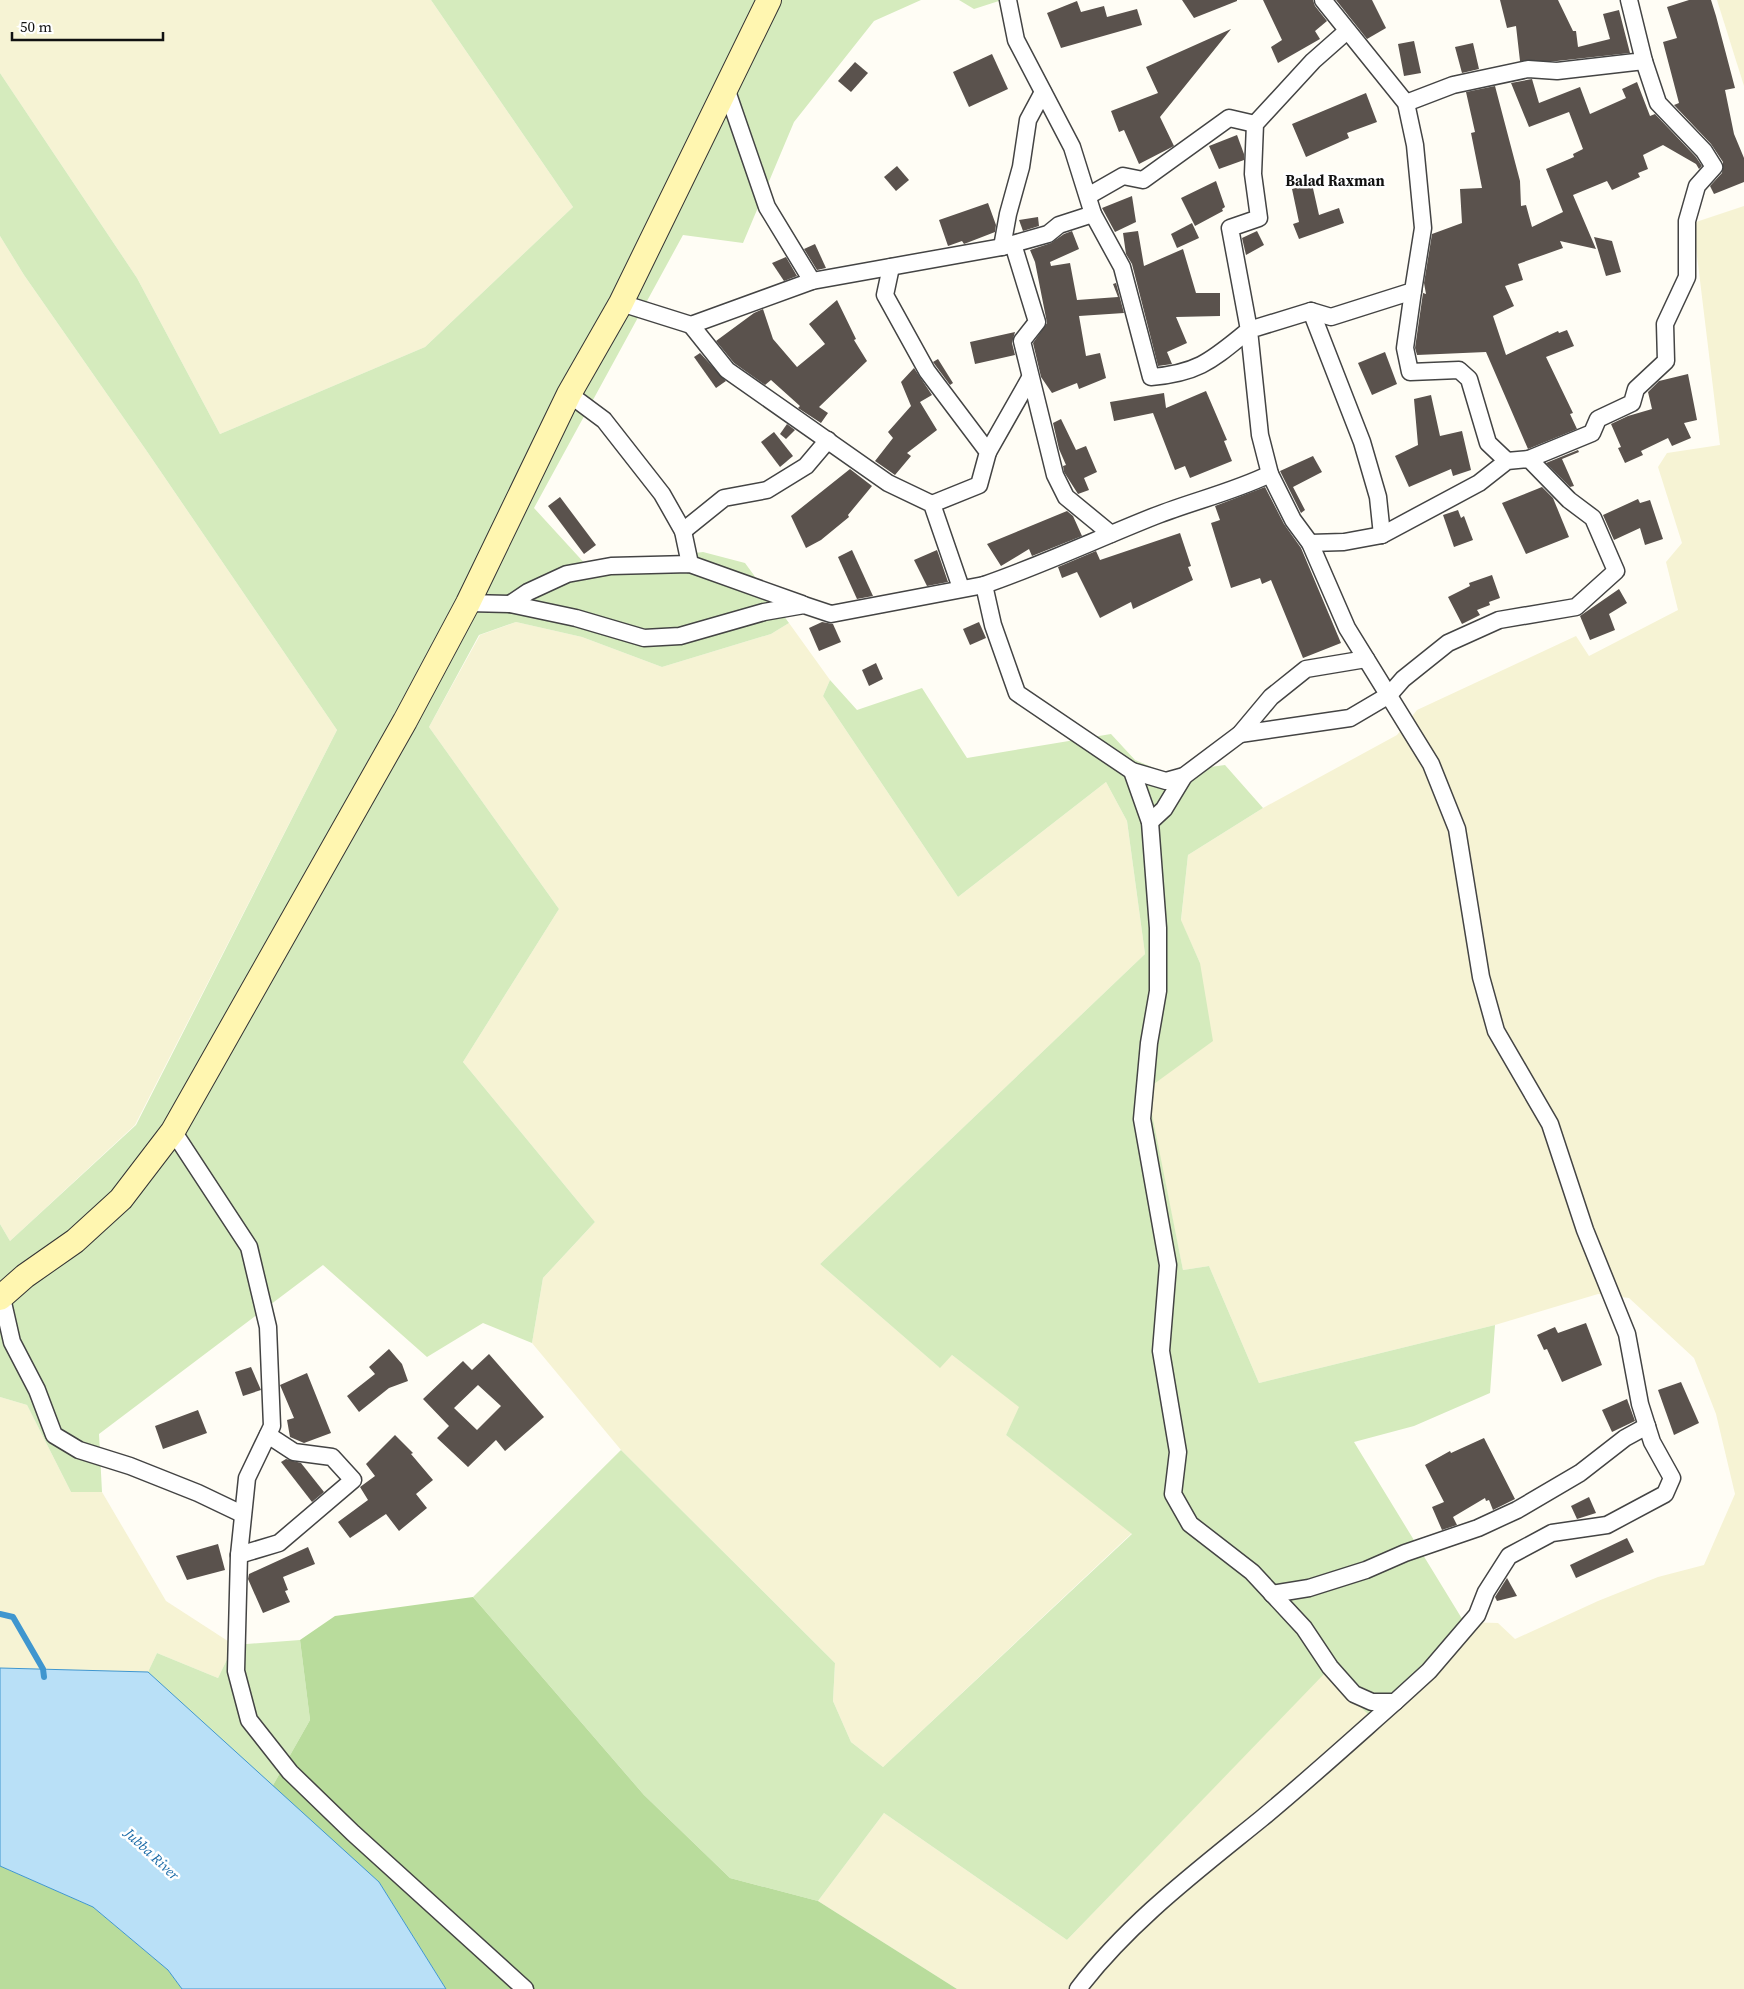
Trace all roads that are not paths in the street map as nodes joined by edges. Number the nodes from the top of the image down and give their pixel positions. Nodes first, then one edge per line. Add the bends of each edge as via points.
1 (768, 0) edge
2 (1008, 0) edge
3 (1323, 0) edge
4 (1629, 0) edge
5 (1347, 31) junction
6 (1644, 61) junction
7 (726, 88) junction
8 (1043, 92) junction
9 (1406, 103) junction
10 (1256, 124) junction
11 (1088, 196) junction
12 (1093, 214) junction
13 (1007, 245) junction
14 (891, 268) junction
15 (812, 281) junction
16 (1413, 291) junction
17 (621, 303) junction
18 (1312, 311) junction
19 (691, 325) junction
20 (1249, 330) junction
21 (1030, 378) junction
22 (569, 394) junction
23 (828, 440) junction
24 (988, 452) junction
25 (1507, 460) junction
26 (1529, 460) junction
27 (1270, 474) junction
28 (932, 504) junction
29 (683, 531) junction
30 (1111, 534) junction
31 (1382, 535) junction
32 (1310, 543) junction
33 (690, 564) junction
34 (984, 584) junction
35 (961, 588) junction
36 (468, 603) junction
37 (510, 604) junction
38 (804, 605) junction
39 (1366, 659) junction
40 (1389, 695) junction
41 (1240, 734) junction
42 (1132, 771) junction
43 (1184, 776) junction
44 (1150, 822) junction
45 (173, 1131) junction
46 (1, 1298) edge
47 (1647, 1426) junction
48 (268, 1435) junction
49 (242, 1514) junction
50 (239, 1555) junction
51 (1272, 1594) junction
52 (1395, 1702) junction
53 (525, 1989) edge
54 (1078, 1989) edge

1 - 7 street
2 - 8 street via 1016,40
3 - 5 street
4 - 6 street
5 - 9 street
5 - 10 street via 1313,61
6 - 9 street via 1557,71 1528,69 1453,85
6 - 26 street via 1658,103 1704,151 1714,167 1697,186 1687,222 1687,277 1665,324 1666,361 1636,389 1632,403 1598,419 1592,433
7 - 15 street via 767,207
7 - 17 street
8 - 11 street via 1072,147
8 - 13 street via 1028,120 1021,167 1008,214
9 - 16 street via 1415,145 1423,228
10 - 11 street via 1229,118 1143,180 1123,176
10 - 20 street via 1252,174 1259,218 1230,228
11 - 12 street
12 - 13 street via 1059,225 1048,234
12 - 20 street via 1122,267 1151,377 1174,375 1206,364
13 - 14 street
13 - 21 street via 1037,322 1022,342
14 - 15 street
14 - 24 street via 885,295 927,371
15 - 19 street
16 - 18 street via 1331,317
16 - 25 street via 1405,348 1410,372 1459,370 1469,379 1488,443
17 - 19 street
17 - 22 street
18 - 20 street
18 - 31 street via 1362,442 1378,497
19 - 23 street via 727,370
20 - 27 street via 1254,395
21 - 24 street
21 - 30 street via 1055,475 1066,497
22 - 29 street via 604,420 662,494
22 - 36 street
23 - 28 street via 888,483
23 - 29 street via 806,466 767,490 724,498
24 - 28 street via 979,485
25 - 26 street
25 - 31 street via 1479,483
26 - 40 street via 1568,500 1593,518 1616,571 1576,607 1499,620 1448,643 1403,679
27 - 30 street
27 - 32 street via 1293,520
28 - 35 street
29 - 33 street
30 - 34 street via 1035,567
31 - 32 street via 1344,542
32 - 39 street via 1347,628
33 - 37 street via 611,566 567,574
33 - 38 street
34 - 35 street
34 - 42 street via 993,625 1017,693
35 - 38 street via 830,614
36 - 37 street
36 - 45 street via 401,730
37 - 38 street via 576,618 644,638 680,636 764,612
39 - 40 street
39 - 41 street via 1306,669 1271,697
40 - 41 street via 1350,718
40 - 47 street via 1431,764 1457,829 1482,977 1496,1031 1550,1124 1585,1230 1627,1334
41 - 43 street
42 - 43 street via 1166,781
42 - 44 street
43 - 44 street via 1164,809
44 - 51 street via 1158,928 1158,991 1142,1119 1168,1265 1161,1351 1178,1452 1173,1494 1190,1524 1252,1572
45 - 46 street via 121,1199 75,1241 25,1276
45 - 48 street via 249,1247 268,1327 272,1426
46 - 49 street via 12,1342 54,1435 78,1450 198,1492
47 - 51 street via 1564,1482 1517,1510 1478,1528 1310,1588
47 - 52 street via 1672,1478 1665,1494 1607,1525 1552,1533 1509,1556 1486,1592 1477,1616 1429,1671
48 - 49 street via 248,1478
48 - 50 street via 294,1452 332,1458 353,1480 279,1544
49 - 50 street
50 - 53 street via 236,1671 249,1720 290,1772
51 - 52 street via 1304,1628 1330,1667 1354,1694 1372,1702
52 - 54 street via 1280,1804 1174,1890 1100,1961

